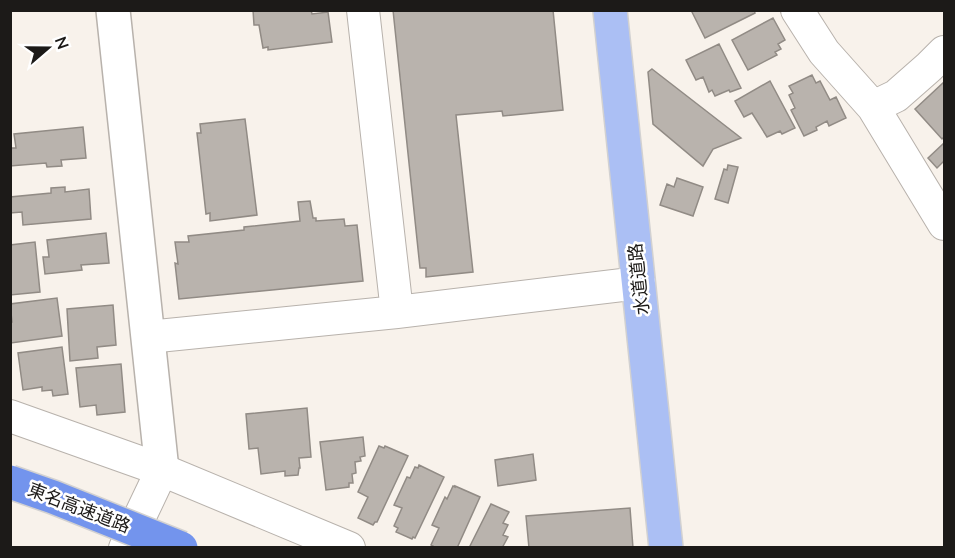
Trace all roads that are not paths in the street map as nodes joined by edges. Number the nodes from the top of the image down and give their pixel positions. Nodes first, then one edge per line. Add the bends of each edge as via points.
1 (113, 10) edge
2 (363, 10) edge
3 (610, 10) edge
4 (797, 10) edge
5 (945, 52) edge
6 (873, 107) junction
7 (945, 224) edge
8 (639, 283) junction
9 (397, 312) junction
10 (148, 337) junction
11 (10, 416) edge
12 (162, 470) junction
13 (10, 482) edge
14 (125, 548) edge
15 (182, 548) edge
16 (349, 548) edge
17 (666, 548) edge

1 - 10 street
2 - 9 street
3 - 8 main road, 水道道路
4 - 6 street via 824,52
5 - 6 street via 896,96
6 - 7 street
8 - 9 street
8 - 17 main road, 水道道路
9 - 10 street
10 - 12 street
11 - 12 street
12 - 14 street
12 - 16 street
13 - 15 highway, 東名高速道路, bridge

